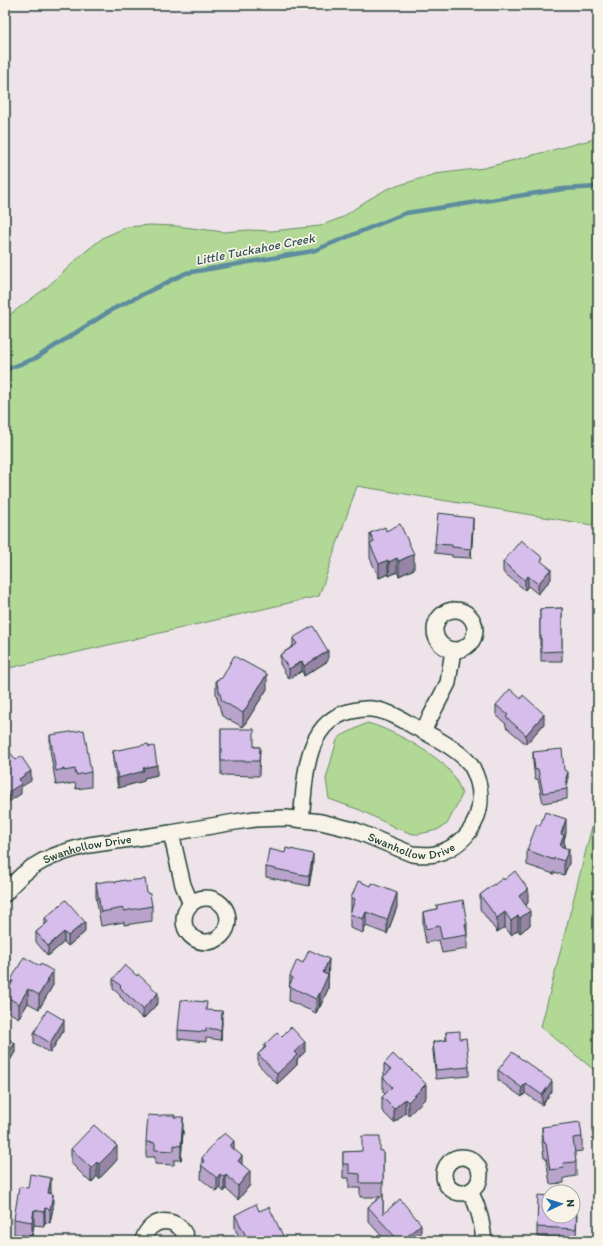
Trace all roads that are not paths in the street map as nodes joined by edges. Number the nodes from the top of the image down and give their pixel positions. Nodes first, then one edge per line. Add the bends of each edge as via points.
1 (453, 650) dead end
2 (423, 731) junction
3 (301, 819) junction
4 (170, 833) junction
5 (5, 894) edge
6 (190, 904) dead end
7 (470, 1191) dead end
8 (143, 1241) edge
9 (187, 1241) edge
10 (484, 1241) edge

1 - 2 street via 448,683
2 - 3 street, Swanhollow Drive via 386,712 374,709 360,709 338,715 322,727 312,745
2 - 3 street, Swanhollow Drive via 459,753 477,777 480,802 477,816 470,831 454,847 438,854 412,854 354,830
3 - 4 street, Swanhollow Drive via 255,819
4 - 5 street, Swanhollow Drive via 89,845 62,852 22,875
4 - 6 street
7 - 10 street via 482,1221
8 - 9 street via 149,1228 161,1222 168,1222 180,1228

